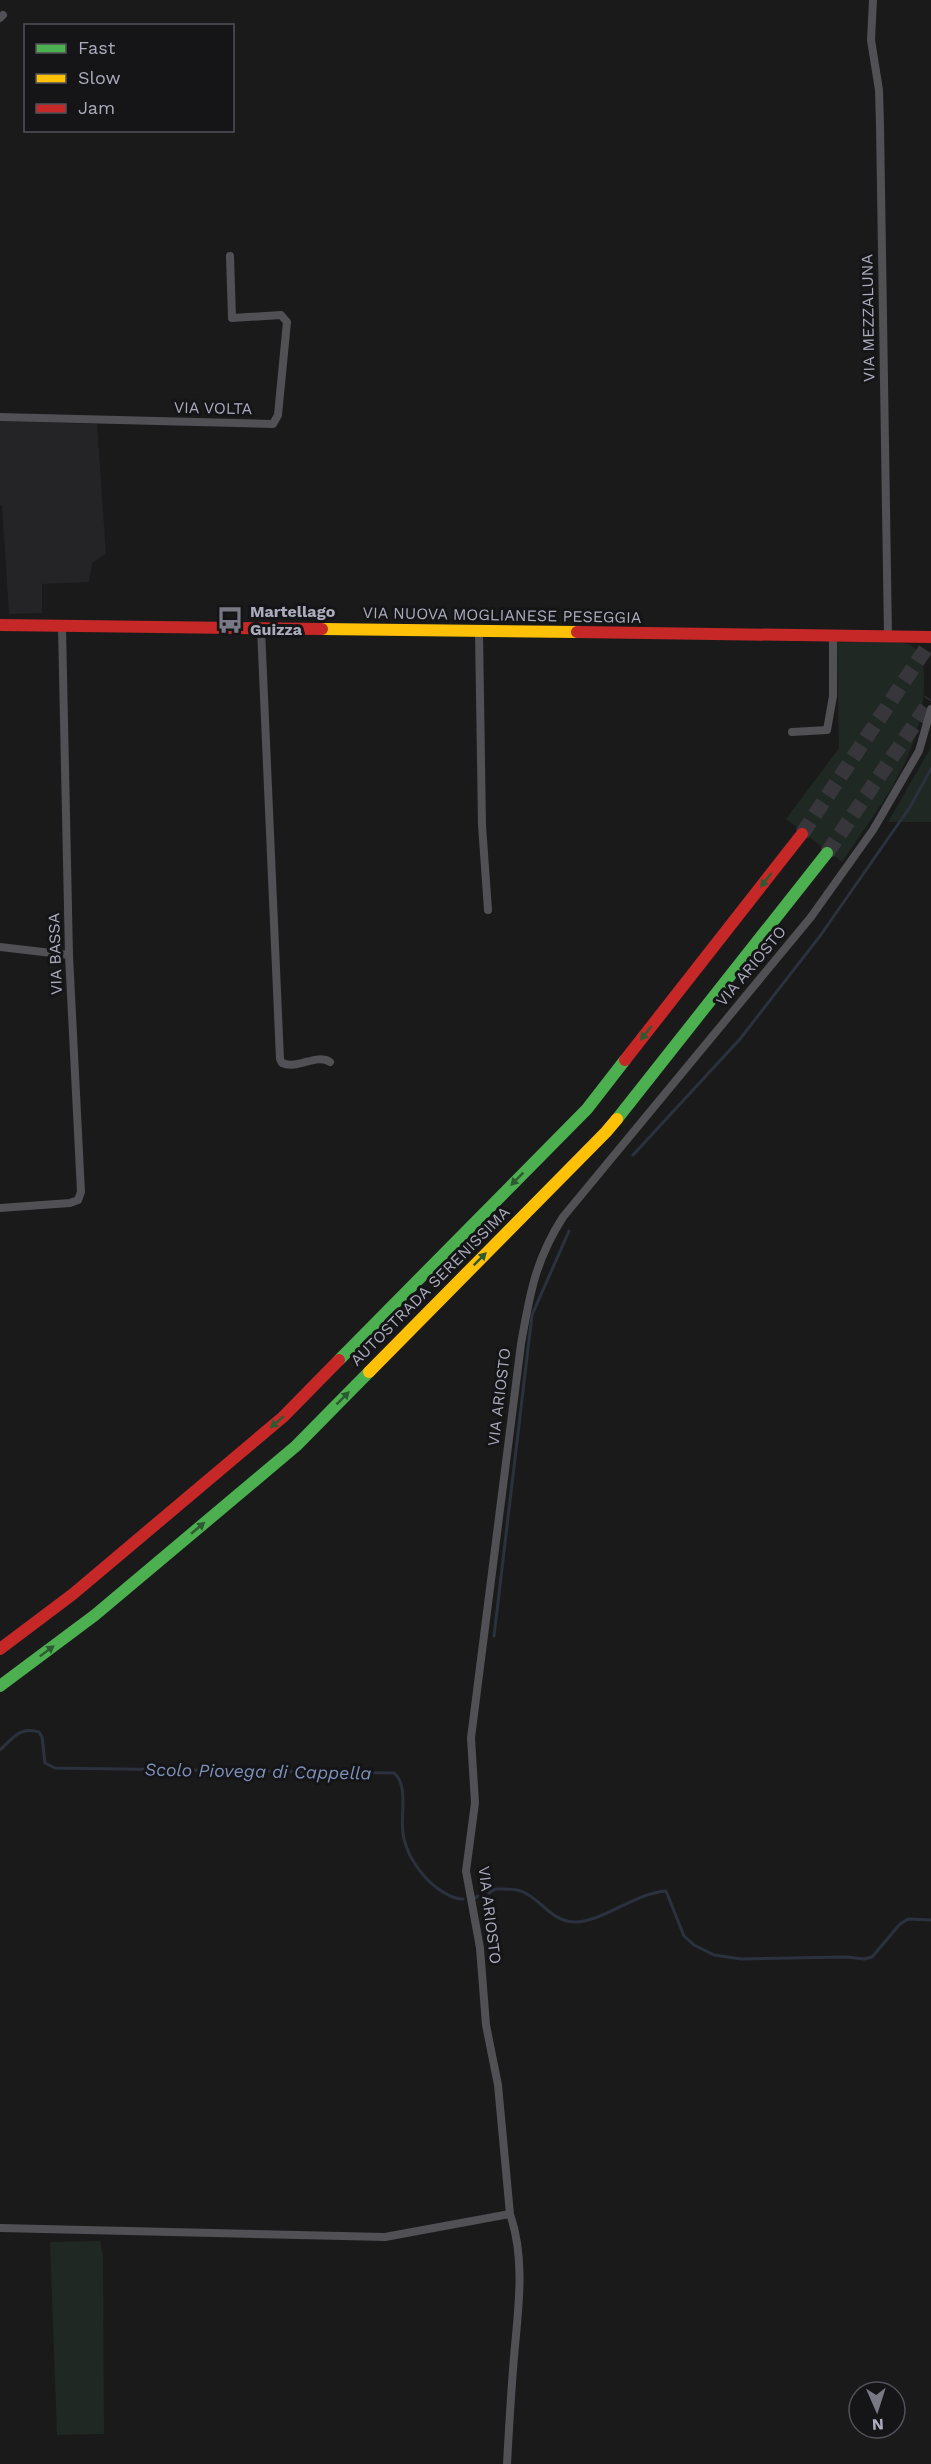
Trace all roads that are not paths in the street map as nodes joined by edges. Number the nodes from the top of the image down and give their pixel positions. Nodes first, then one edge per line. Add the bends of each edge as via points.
1 (873, 0) edge
2 (230, 256) dead end
3 (0, 417) edge
4 (0, 625) edge
5 (62, 627) junction
6 (261, 629) junction
7 (479, 631) junction
8 (833, 636) junction
9 (888, 636) junction
10 (931, 637) edge
11 (931, 709) edge
12 (792, 732) dead end
13 (802, 834) tunnel mouth
14 (827, 852) tunnel mouth
15 (488, 910) dead end
16 (0, 947) edge
17 (69, 955) junction
18 (330, 1062) dead end
19 (0, 1208) edge
20 (0, 1649) edge
21 (0, 1686) edge
22 (510, 2214) junction
23 (0, 2228) edge
24 (507, 2464) edge

1 - 9 street, VIA MEZZALUNA via 871,40 880,126
2 - 3 street, VIA VOLTA via 232,318 281,315 287,322 278,415 273,424
4 - 5 main road, VIA NUOVA MOGLIANESE PESEGGIA
5 - 6 main road, VIA NUOVA MOGLIANESE PESEGGIA
5 - 17 street, VIA BASSA
6 - 7 main road, VIA NUOVA MOGLIANESE PESEGGIA
6 - 18 street via 280,1059 286,1065 320,1059
7 - 8 main road, VIA NUOVA MOGLIANESE PESEGGIA
7 - 15 street via 482,825
8 - 9 main road, VIA NUOVA MOGLIANESE PESEGGIA
8 - 12 street via 834,696 827,730
9 - 10 main road, VIA NUOVA MOGLIANESE PESEGGIA
11 - 22 street, VIA ARIOSTO via 920,751 873,830 811,917 563,1217 549,1238 531,1286 471,1738 475,1803 466,1871 498,2085
13 -> 20 main road, AUTOSTRADA SERENISSIMA via 587,1109 546,1151 284,1417 73,1594
21 -> 14 main road, AUTOSTRADA SERENISSIMA via 95,1615 296,1446 606,1132
16 - 17 street
17 - 19 street, VIA BASSA via 81,1192 78,1200 70,1203
22 - 23 street via 385,2237
22 - 24 street, VIA ARIOSTO via 516,2229 519,2290

